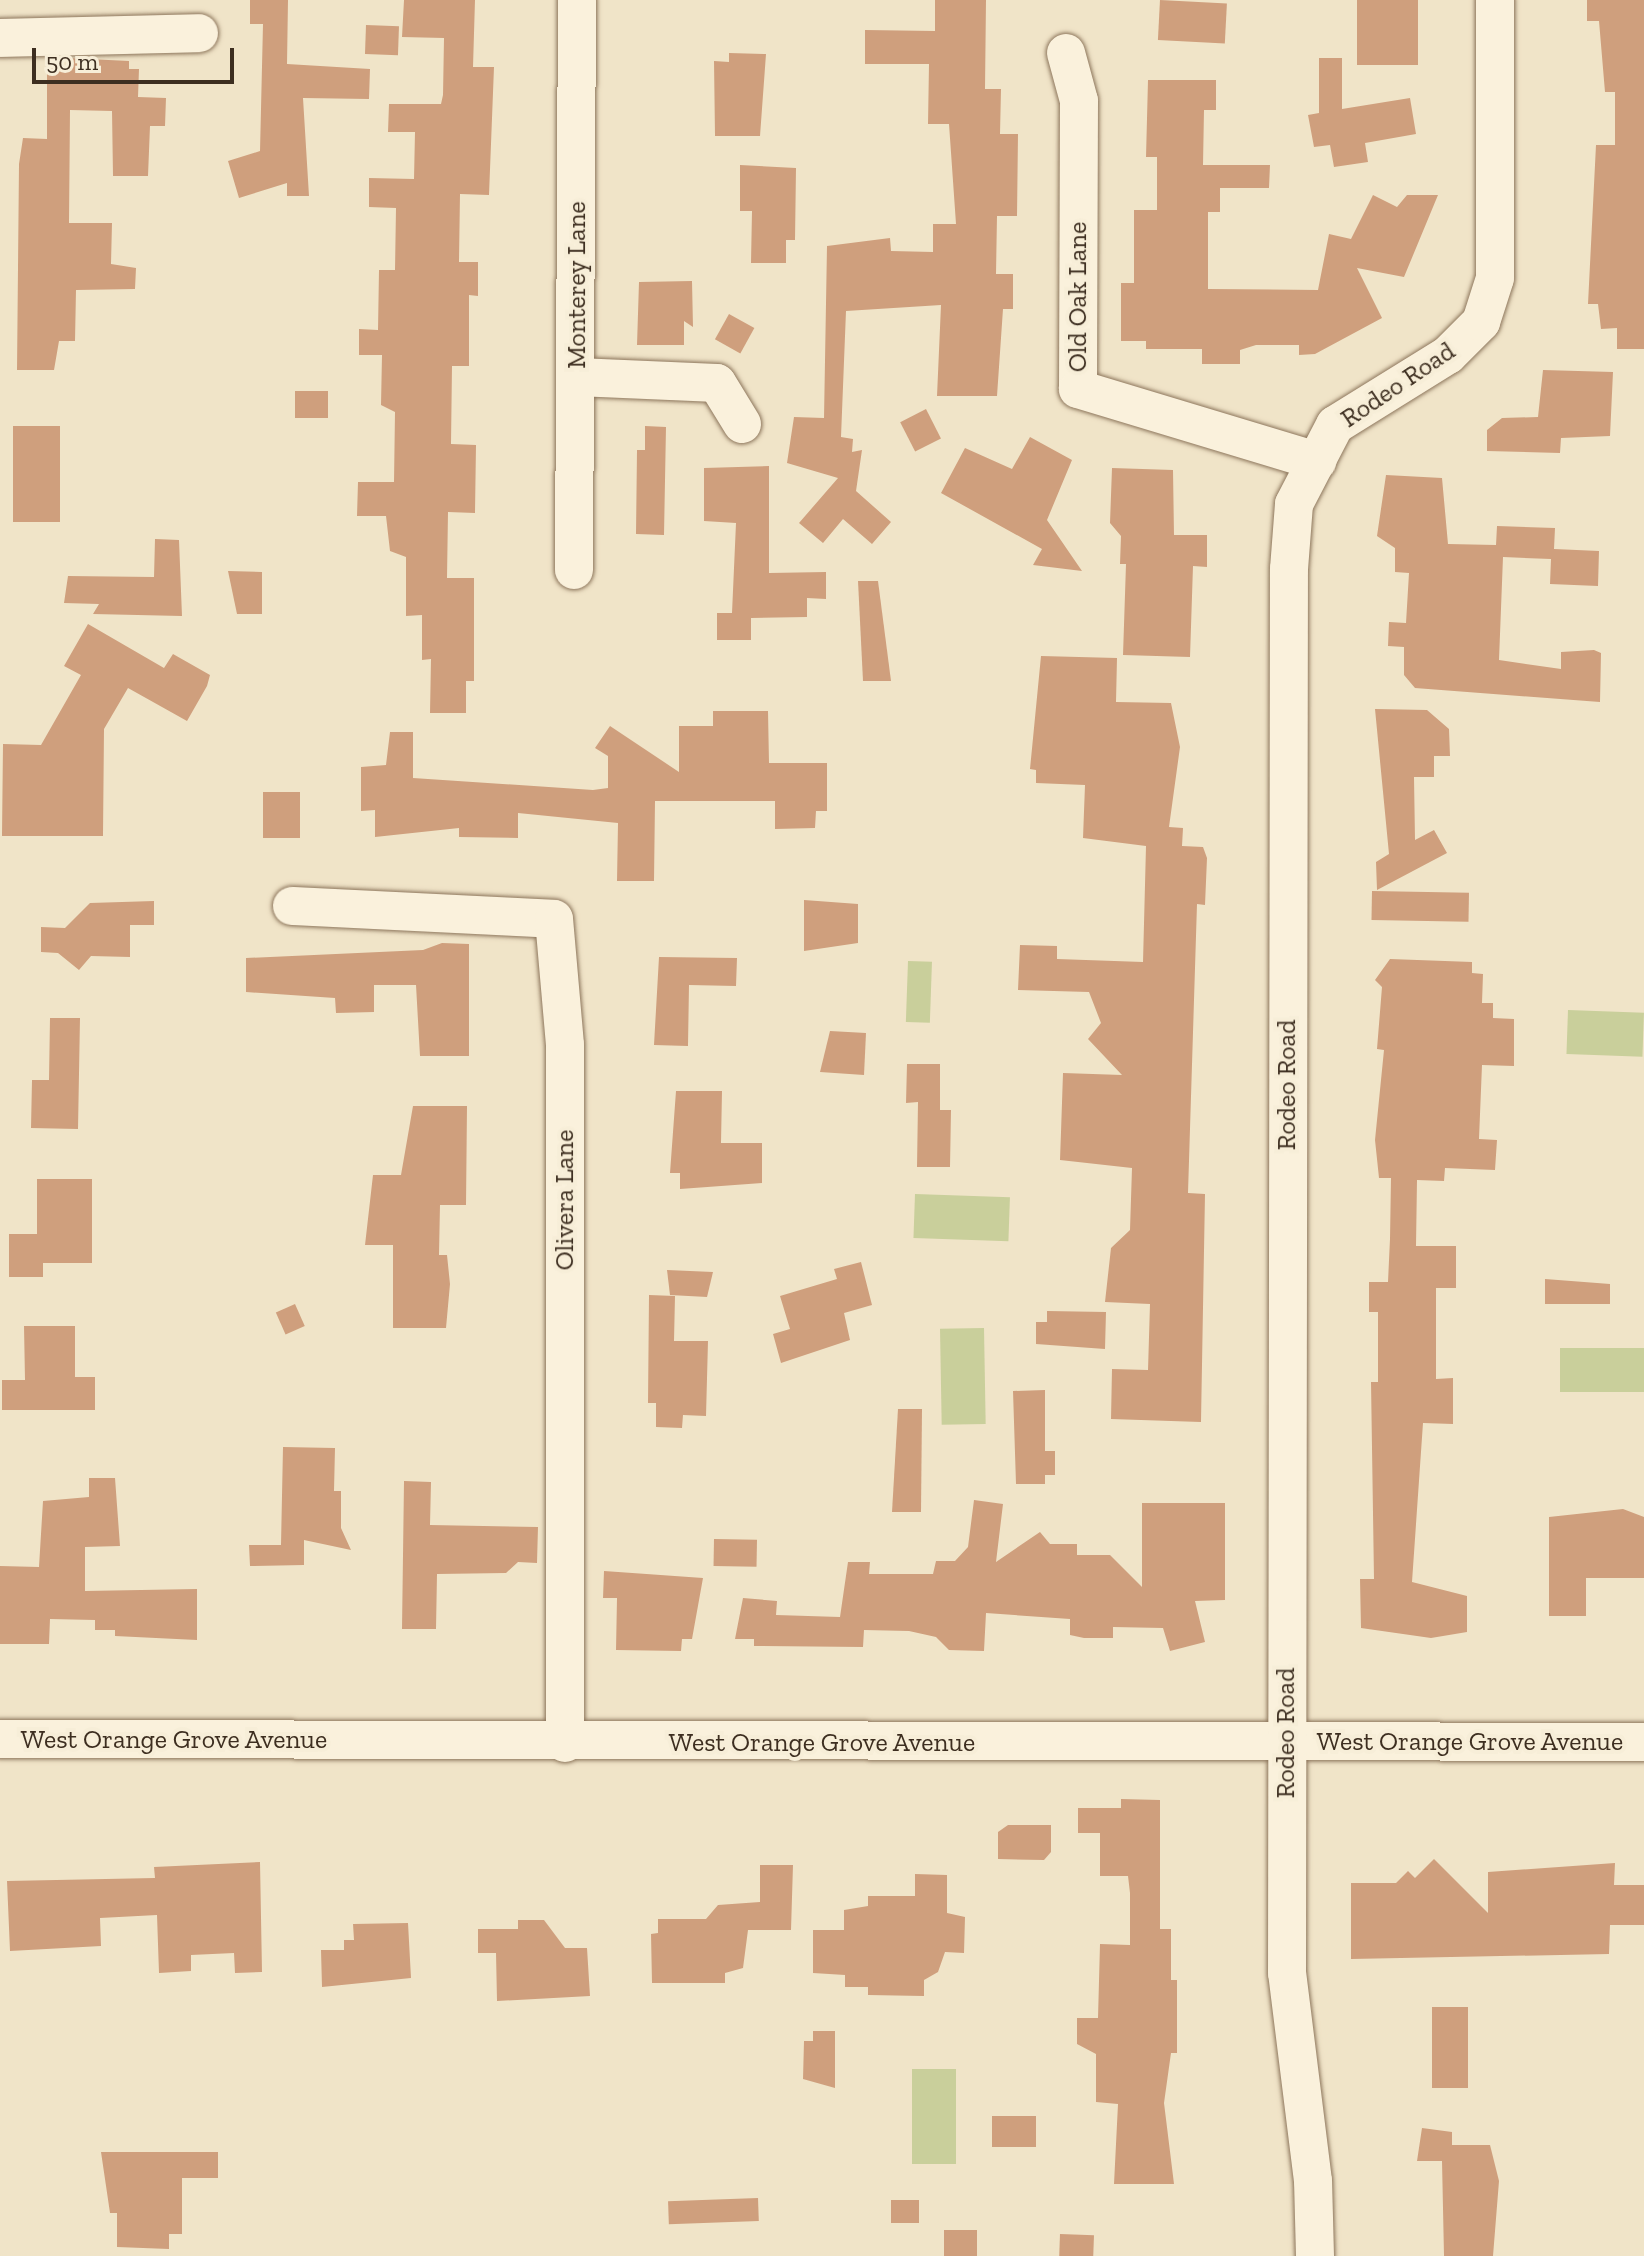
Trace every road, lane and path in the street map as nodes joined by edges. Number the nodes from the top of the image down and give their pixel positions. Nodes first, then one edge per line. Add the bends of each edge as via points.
1 (577, 0) edge
2 (1495, 0) edge
3 (199, 33) dead end
4 (0, 38) edge
5 (1066, 53) dead end
6 (577, 377) junction
7 (742, 424) dead end
8 (1317, 461) junction
9 (574, 570) dead end
10 (292, 906) dead end
11 (0, 1739) edge
12 (1285, 1742) junction
13 (1644, 1742) edge
14 (565, 1743) junction
15 (1315, 2256) edge

1 - 6 street, Monterey Lane
2 - 8 street, Rodeo Road via 1495,278 1481,322 1448,355 1335,425
3 - 4 street
5 - 8 street, Old Oak Lane via 1079,101 1078,389
6 - 7 street via 717,383
6 - 9 street, Monterey Lane
8 - 12 street, Rodeo Road via 1294,504 1289,569
10 - 14 street, Olivera Lane via 554,919 565,1045
11 - 14 street, West Orange Grove Avenue
12 - 13 street, West Orange Grove Avenue
12 - 14 street, West Orange Grove Avenue
12 - 15 street, Rodeo Road via 1287,1973 1313,2181

